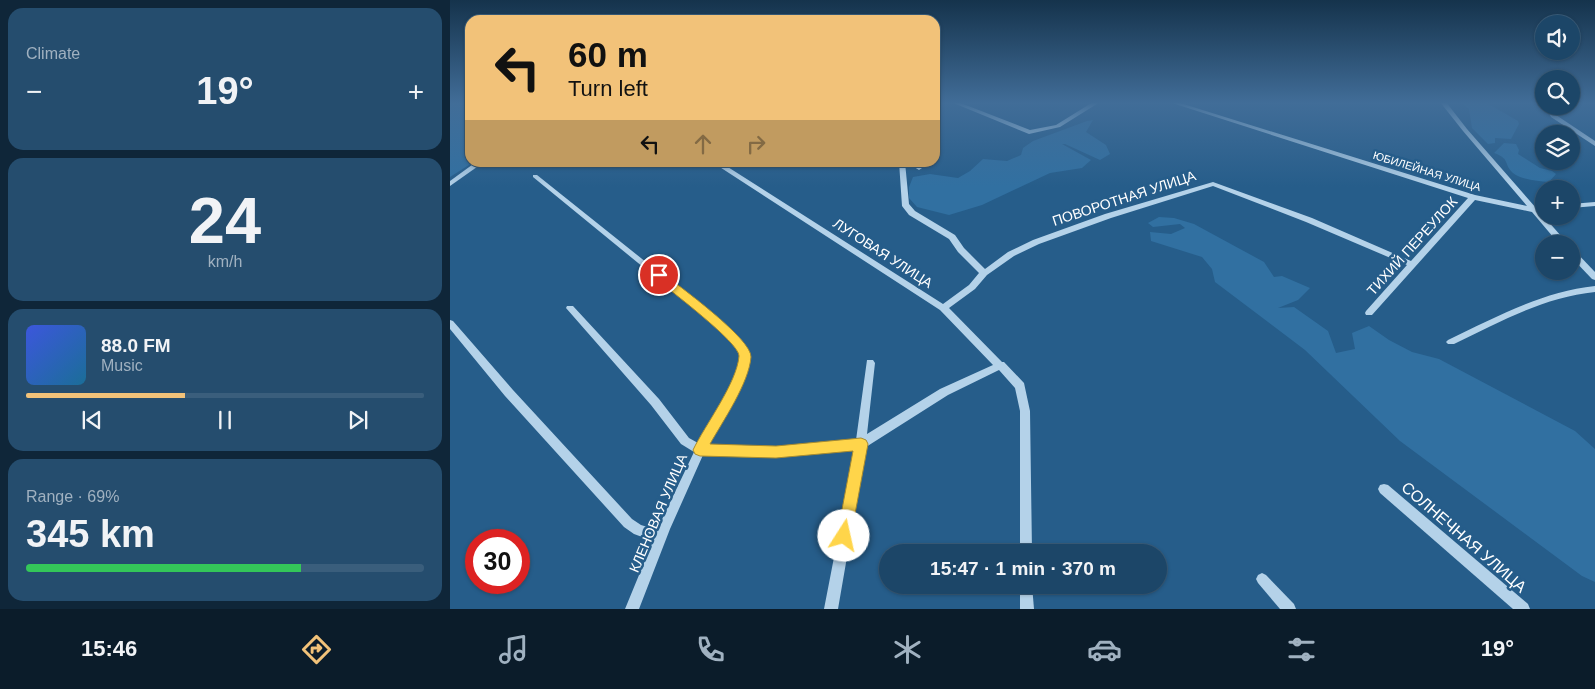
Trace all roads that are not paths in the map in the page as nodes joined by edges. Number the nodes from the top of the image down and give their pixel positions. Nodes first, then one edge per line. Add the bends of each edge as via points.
1 (1025, 130) edge
2 (1037, 130) edge
3 (1262, 130) edge
4 (1466, 130) edge
5 (1575, 130) edge
6 (1029, 132) joint
7 (1595, 144) edge
8 (474, 167) edge
9 (723, 167) edge
10 (902, 167) edge
11 (535, 176) dead end
12 (450, 184) edge
13 (1473, 197) junction
14 (1595, 204) edge
15 (1580, 205) edge
16 (1534, 210) junction
17 (1556, 235) edge
18 (1580, 261) edge
19 (1412, 264) junction
20 (984, 272) junction
21 (1595, 277) edge
22 (1595, 289) edge
23 (570, 308) dead end
24 (942, 308) junction
25 (1369, 313) dead end
26 (450, 323) edge
27 (1450, 342) dead end
28 (870, 363) dead end
29 (1001, 366) junction
30 (861, 444) junction
31 (700, 450) junction
32 (1384, 489) dead end
33 (660, 537) junction
34 (1026, 544) edge
35 (1262, 579) dead end
36 (1026, 594) edge
37 (632, 609) edge
38 (831, 609) edge
39 (1026, 609) edge
40 (1289, 609) edge
41 (1523, 609) edge

1 - 6 street
2 - 6 street
3 - 13 street, ЮБИЛЕЙНАЯ УЛИЦА
4 - 16 street
5 - 7 street
8 - 12 street
9 - 24 street, ЛУГОВАЯ УЛИЦА
10 - 20 street via 905,204 912,213 952,237
11 - 31 street, КЛЕНОВАЯ УЛИЦА via 723,328 742,348 744,363 736,385
13 - 16 street, ЮБИЛЕЙНАЯ УЛИЦА
13 - 19 street, ТИХИЙ ПЕРЕУЛОК
14 - 15 street
16 - 17 street
18 - 21 street
19 - 20 street, ПОВОРОТНАЯ УЛИЦА via 1213,184 1036,242
19 - 25 street, ТИХИЙ ПЕРЕУЛОК
20 - 24 street, ПОВОРОТНАЯ УЛИЦА via 972,287
22 - 27 street via 1556,294
23 - 31 street via 655,402 685,441
24 - 29 street, ЛУГОВАЯ УЛИЦА
26 - 33 street via 628,523
28 - 30 street
29 - 30 street via 944,392
29 - 34 street, ЛУГОВАЯ УЛИЦА via 1020,386 1025,411
30 - 31 street via 776,452
30 - 38 street
31 - 33 street, КЛЕНОВАЯ УЛИЦА
32 - 41 street, СОЛНЕЧНАЯ УЛИЦА
33 - 37 street, КЛЕНОВАЯ УЛИЦА
35 - 40 street
36 - 39 street

